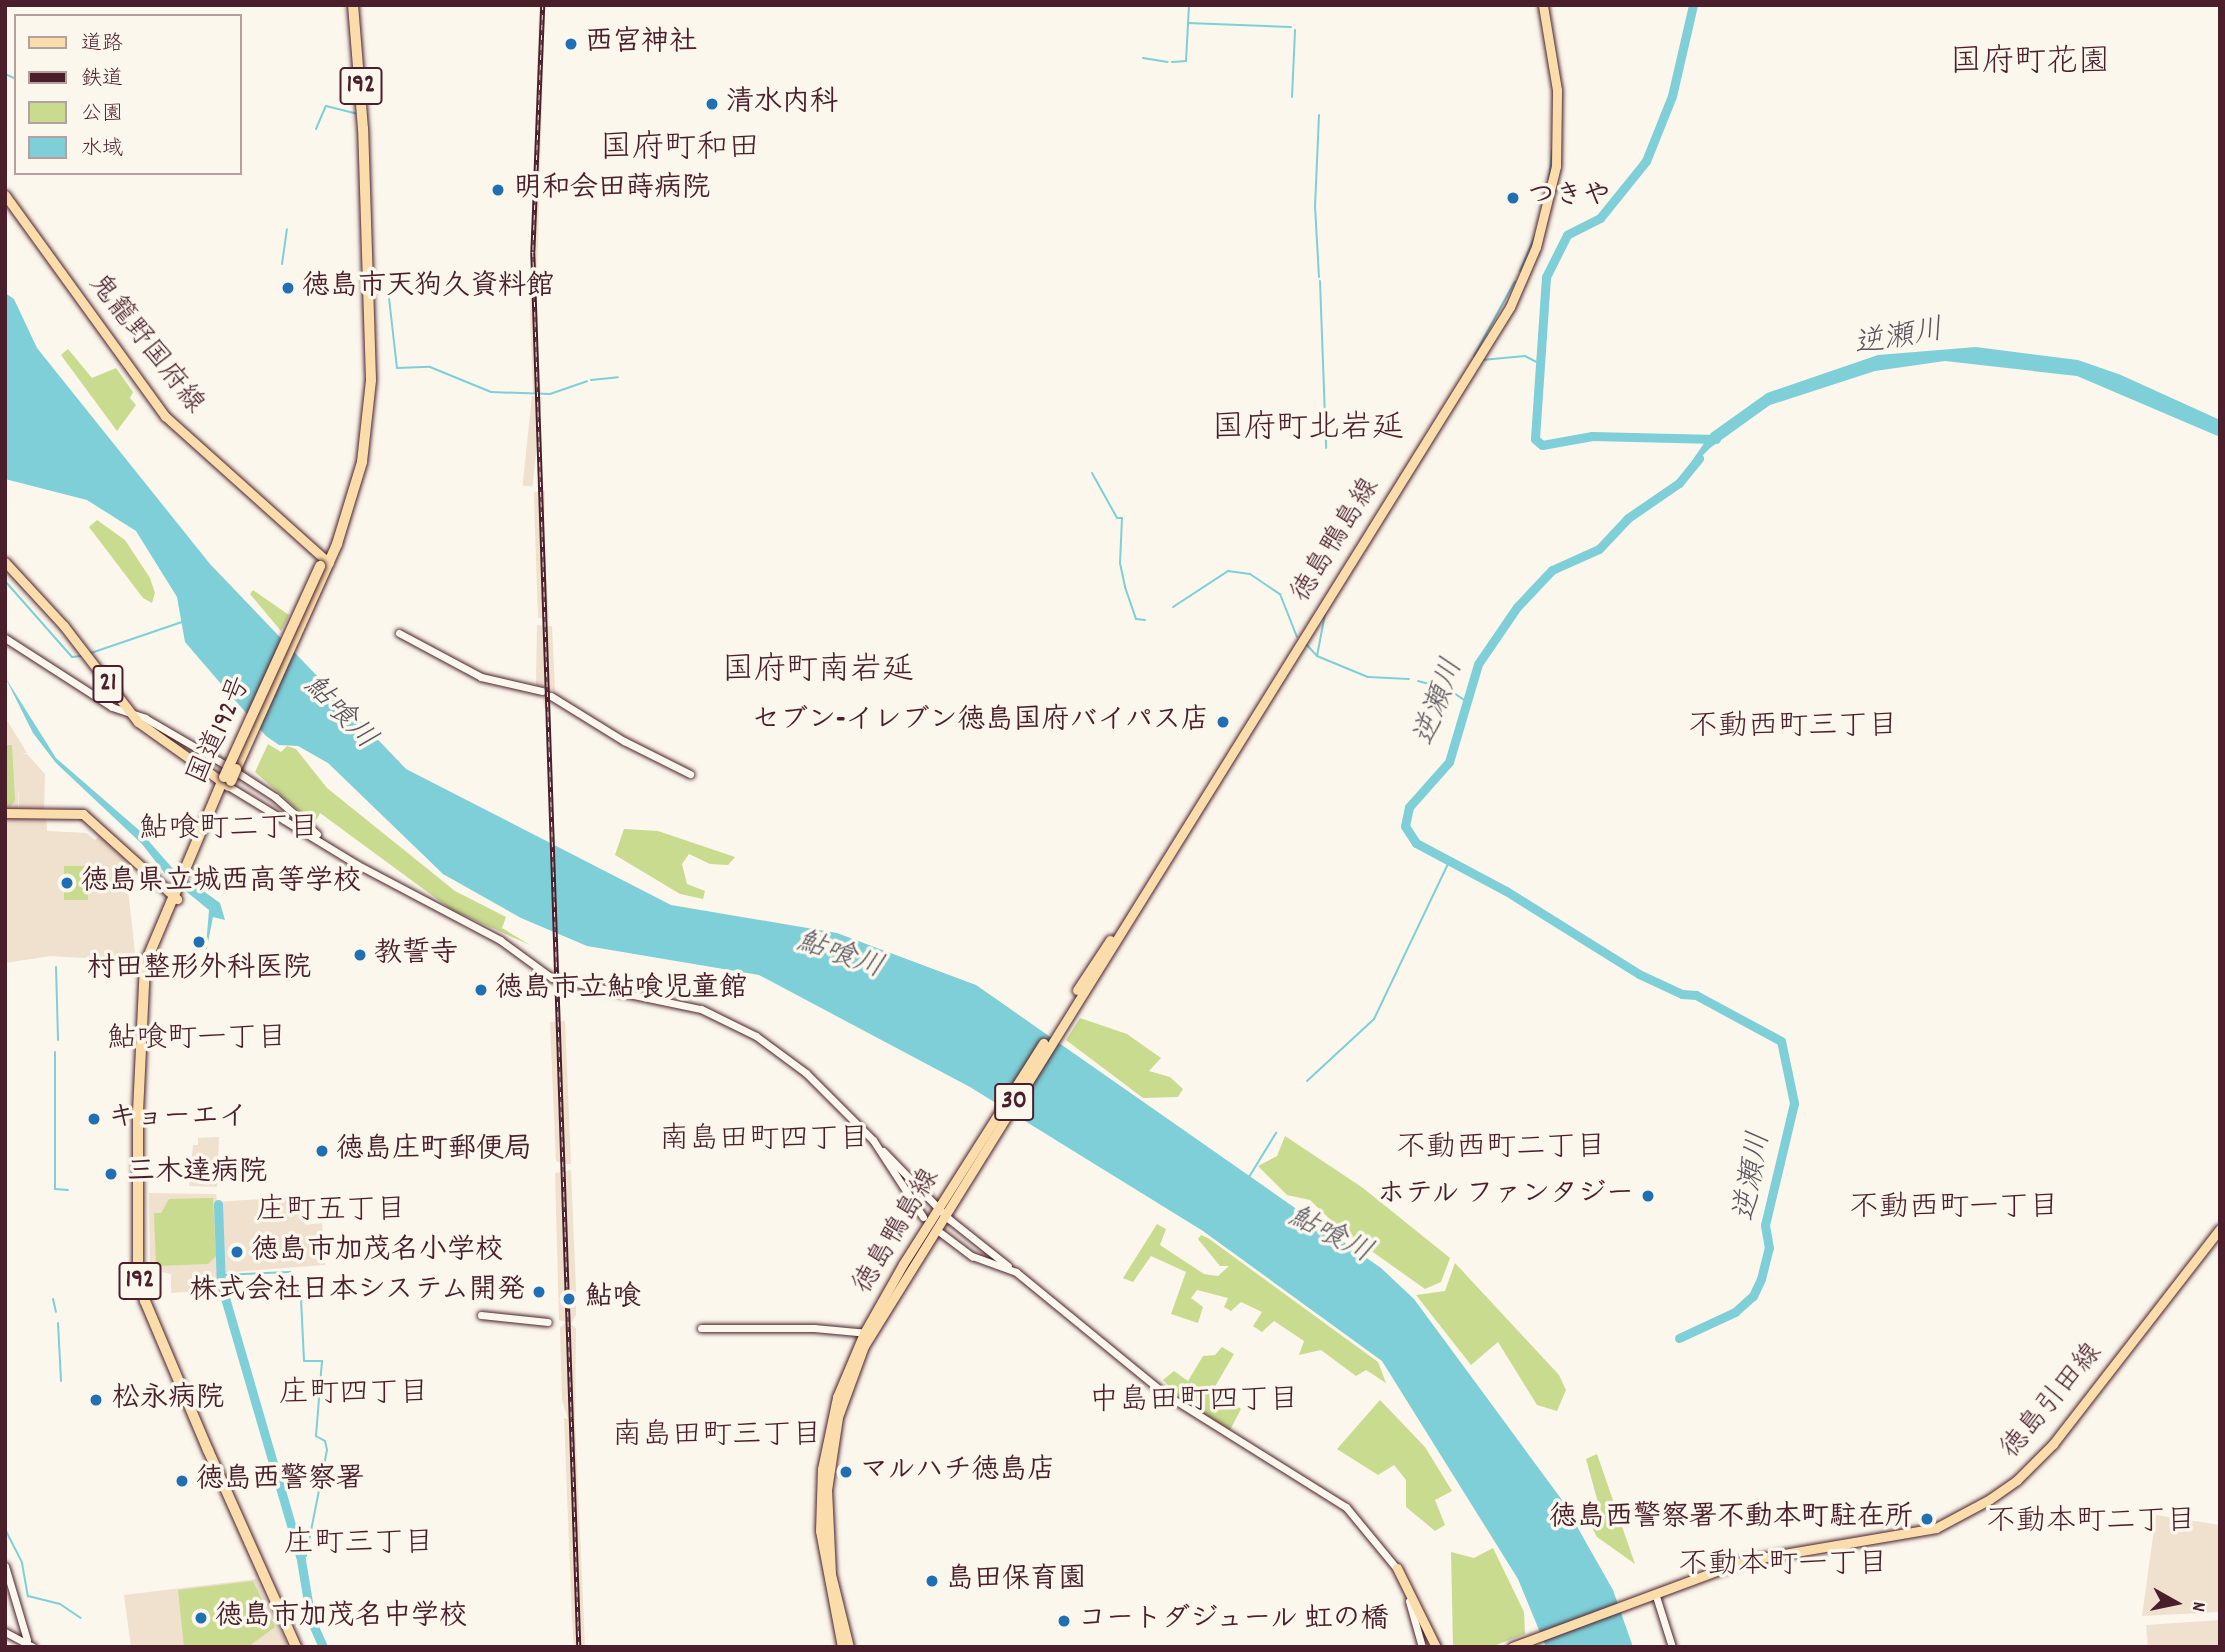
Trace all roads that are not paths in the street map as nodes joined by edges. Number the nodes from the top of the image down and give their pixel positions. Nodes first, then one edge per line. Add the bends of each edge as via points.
1 (354, 5) edge
2 (1543, 5) edge
3 (5, 195) edge
4 (5, 562) edge
5 (325, 564) junction
6 (399, 633) dead end
7 (5, 638) edge
8 (542, 691) dead end
9 (551, 696) dead end
10 (131, 714) junction
11 (690, 774) dead end
12 (226, 782) junction
13 (5, 814) edge
14 (322, 841) junction
15 (176, 894) junction
16 (873, 1140) junction
17 (942, 1209) junction
18 (923, 1217) dead end
19 (2220, 1229) edge
20 (941, 1233) dead end
21 (1016, 1272) junction
22 (481, 1315) dead end
23 (548, 1322) dead end
24 (701, 1328) dead end
25 (867, 1333) junction
26 (5, 1566) edge
27 (1397, 1568) junction
28 (1655, 1593) junction
29 (5, 1632) edge
30 (30, 1644) edge
31 (296, 1647) edge
32 (304, 1647) edge
33 (842, 1647) edge
34 (849, 1647) edge
35 (1422, 1647) edge
36 (1436, 1647) edge
37 (1512, 1647) edge
38 (1672, 1647) edge

1 - 5 highway, 国道192号 / 192 via 371,380 364,435
2 - 17 main road, 徳島鴨島線 / 30 via 1557,90 1557,153 1545,218 1525,277 1150,885
3 - 5 main road, 鬼籠野国府線 via 166,416
4 - 10 main road, 21 via 64,626
5 - 12 highway, 国道192号 / 192, bridge
6 - 8 street via 481,677
7 - 10 street
9 - 11 street via 624,741
10 - 12 main road, 21
10 - 14 street via 257,785
12 - 14 street
12 - 15 highway, 国道192号 / 192
13 - 15 main road via 83,814
14 - 16 street via 368,871 500,940 552,978 665,1000 735,1024 789,1058
15 - 31 highway, 国道192号 / 192 via 143,975 139,1277 260,1573
15 - 32 highway, 国道192号 / 192 via 155,947 148,990 145,1274 266,1571
16 - 17 street
16 - 18 street
17 - 21 street
17 - 25 main road, 徳島鴨島線 / 30
19 - 28 main road, 徳島引田線 via 2053,1444 1990,1499 1936,1528 1743,1561
20 - 21 street via 965,1253
21 - 27 street via 1165,1394 1346,1507
22 - 23 street
24 - 25 street
25 - 33 main road, 徳島鴨島線 / 30 via 831,1415 822,1469 822,1550
25 - 34 main road, 徳島鴨島線 / 30 via 841,1405 827,1490 831,1574
26 - 30 street
27 - 35 street
27 - 36 main road
28 - 37 main road, 徳島引田線
28 - 38 street
29 - 30 street

